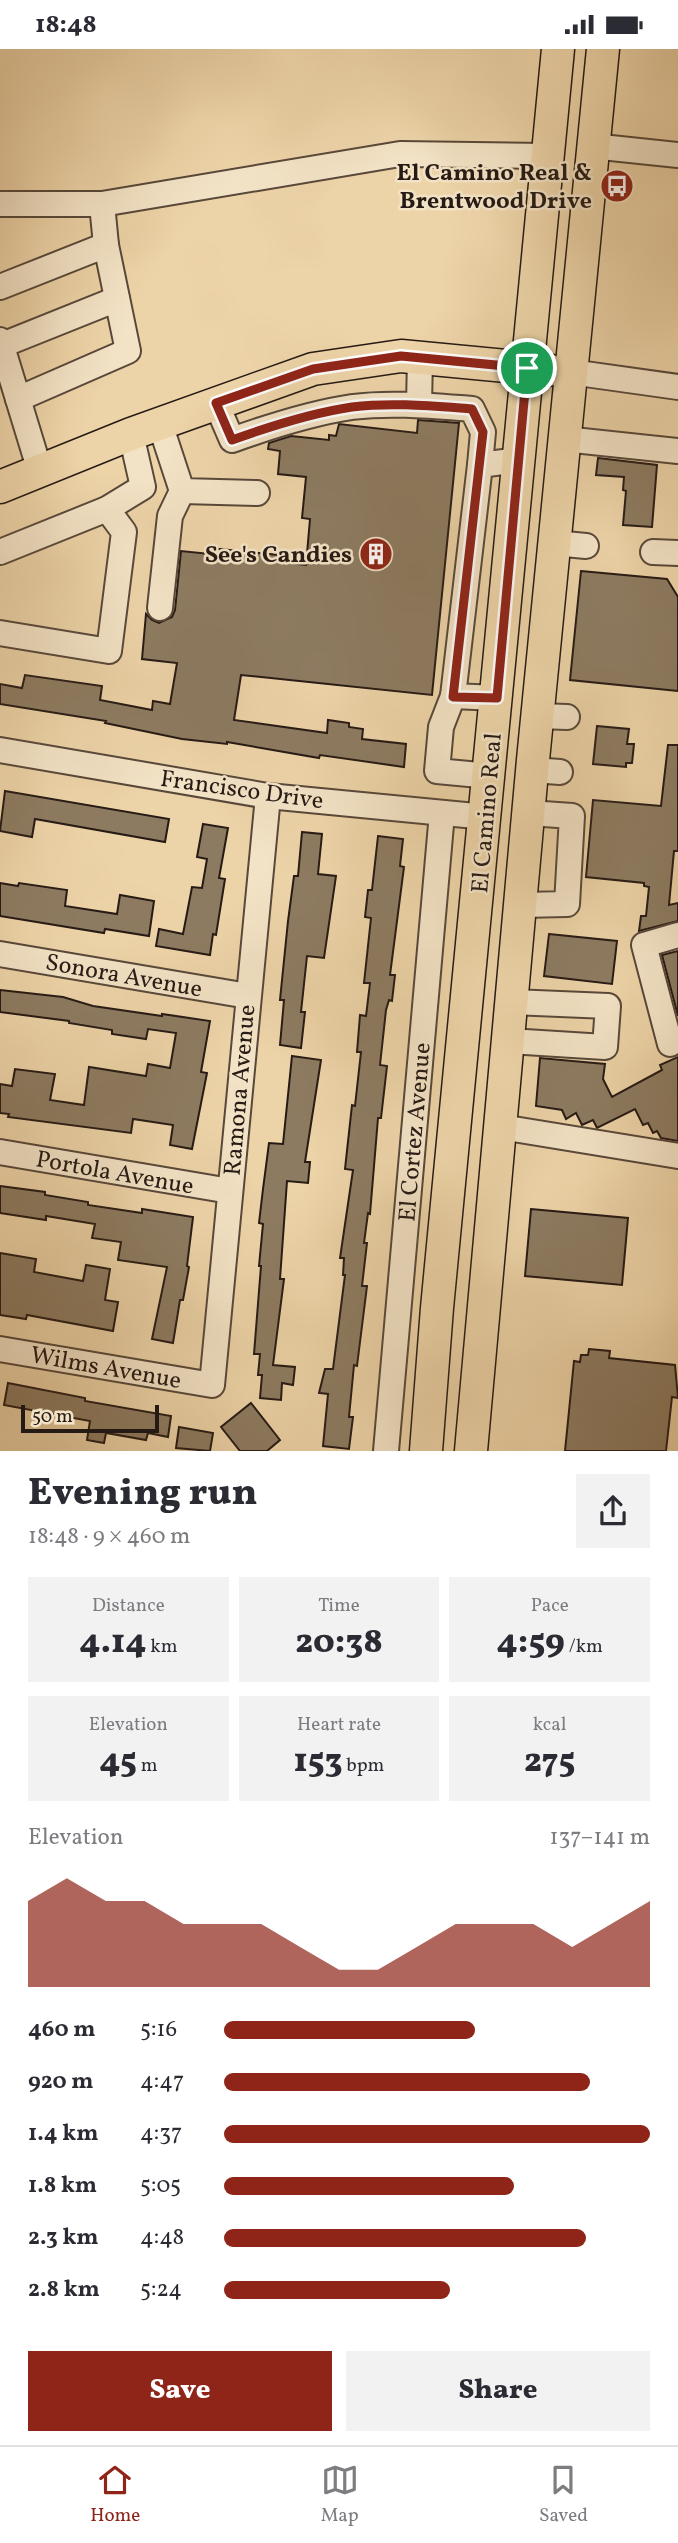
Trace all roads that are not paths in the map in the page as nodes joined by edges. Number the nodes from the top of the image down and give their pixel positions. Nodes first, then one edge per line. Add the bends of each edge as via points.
1 (558, 49) edge
2 (603, 49) edge
3 (592, 146) junction
4 (678, 155) edge
5 (548, 156) junction
6 (0, 204) edge
7 (102, 204) junction
8 (106, 245) junction
9 (0, 287) edge
10 (117, 299) junction
11 (1, 343) edge
12 (420, 358) junction
13 (527, 368) junction
14 (571, 372) junction
15 (678, 387) edge
16 (18, 399) junction
17 (216, 403) junction
18 (419, 405) junction
19 (146, 429) junction
20 (564, 439) junction
21 (678, 451) edge
22 (519, 460) junction
23 (480, 465) junction
24 (40, 471) junction
25 (0, 487) edge
26 (182, 491) junction
27 (257, 493) dead end
28 (107, 509) junction
29 (554, 543) junction
30 (586, 546) dead end
31 (0, 552) edge
32 (653, 552) dead end
33 (678, 553) edge
34 (160, 608) dead end
35 (0, 633) edge
36 (453, 697) junction
37 (497, 698) junction
38 (0, 750) edge
39 (490, 776) junction
40 (268, 796) junction
41 (442, 813) junction
42 (529, 813) junction
43 (486, 817) junction
44 (521, 905) junction
45 (678, 935) edge
46 (0, 954) edge
47 (248, 996) junction
48 (512, 1002) junction
49 (509, 1041) junction
50 (670, 1044) dead end
51 (501, 1127) junction
52 (0, 1152) edge
53 (678, 1156) edge
54 (230, 1191) junction
55 (0, 1349) edge
56 (212, 1385) joint
57 (386, 1451) edge
58 (426, 1451) edge
59 (471, 1451) edge

1 - 5 main road, El Camino Real
2 - 3 main road, El Camino Real
3 - 4 street
3 - 14 main road, El Camino Real
5 - 7 street via 400,154
5 - 13 main road, El Camino Real
6 - 7 street
7 - 8 street
8 - 9 street
8 - 10 street
10 - 11 street
10 - 16 street via 128,351
11 - 16 street
12 - 13 main road
12 - 17 main road via 401,356 313,369
12 - 18 street
13 - 14 main road
13 - 22 main road, El Camino Real
14 - 15 street
14 - 20 main road, El Camino Real
16 - 24 street
17 - 18 street via 232,440 284,422 353,407
17 - 19 main road
18 - 23 street via 472,409 483,432
19 - 24 main road
19 - 26 street
19 - 28 street via 143,487
20 - 21 street
20 - 29 main road, El Camino Real
22 - 23 street
22 - 37 main road, El Camino Real
23 - 36 street
24 - 25 main road
26 - 27 street
26 - 34 street via 170,516
28 - 31 street
28 - 35 street via 124,532 109,651
29 - 30 street
29 - 42 main road, El Camino Real via 552,716 546,771
32 - 33 street
36 - 37 street
36 - 39 street via 441,727 437,771
37 - 39 main road, El Camino Real
38 - 40 street, Francisco Drive
39 - 43 main road, El Camino Real
40 - 41 street, Francisco Drive
40 - 47 street, Ramona Avenue
41 - 43 street, Francisco Drive
41 - 57 street, El Cortez Avenue
42 - 44 main road, El Camino Real
42 - 44 street via 572,816 567,904
43 - 58 main road, El Camino Real
44 - 48 main road, El Camino Real
45 - 50 street via 644,945
46 - 47 street, Sonora Avenue
47 - 54 street, Ramona Avenue
48 - 49 main road, El Camino Real
48 - 49 street via 608,1006 606,1047
49 - 51 main road, El Camino Real
51 - 53 street
51 - 59 main road, El Camino Real
52 - 54 street, Portola Avenue
54 - 56 street, Ramona Avenue
55 - 56 street, Wilms Avenue

